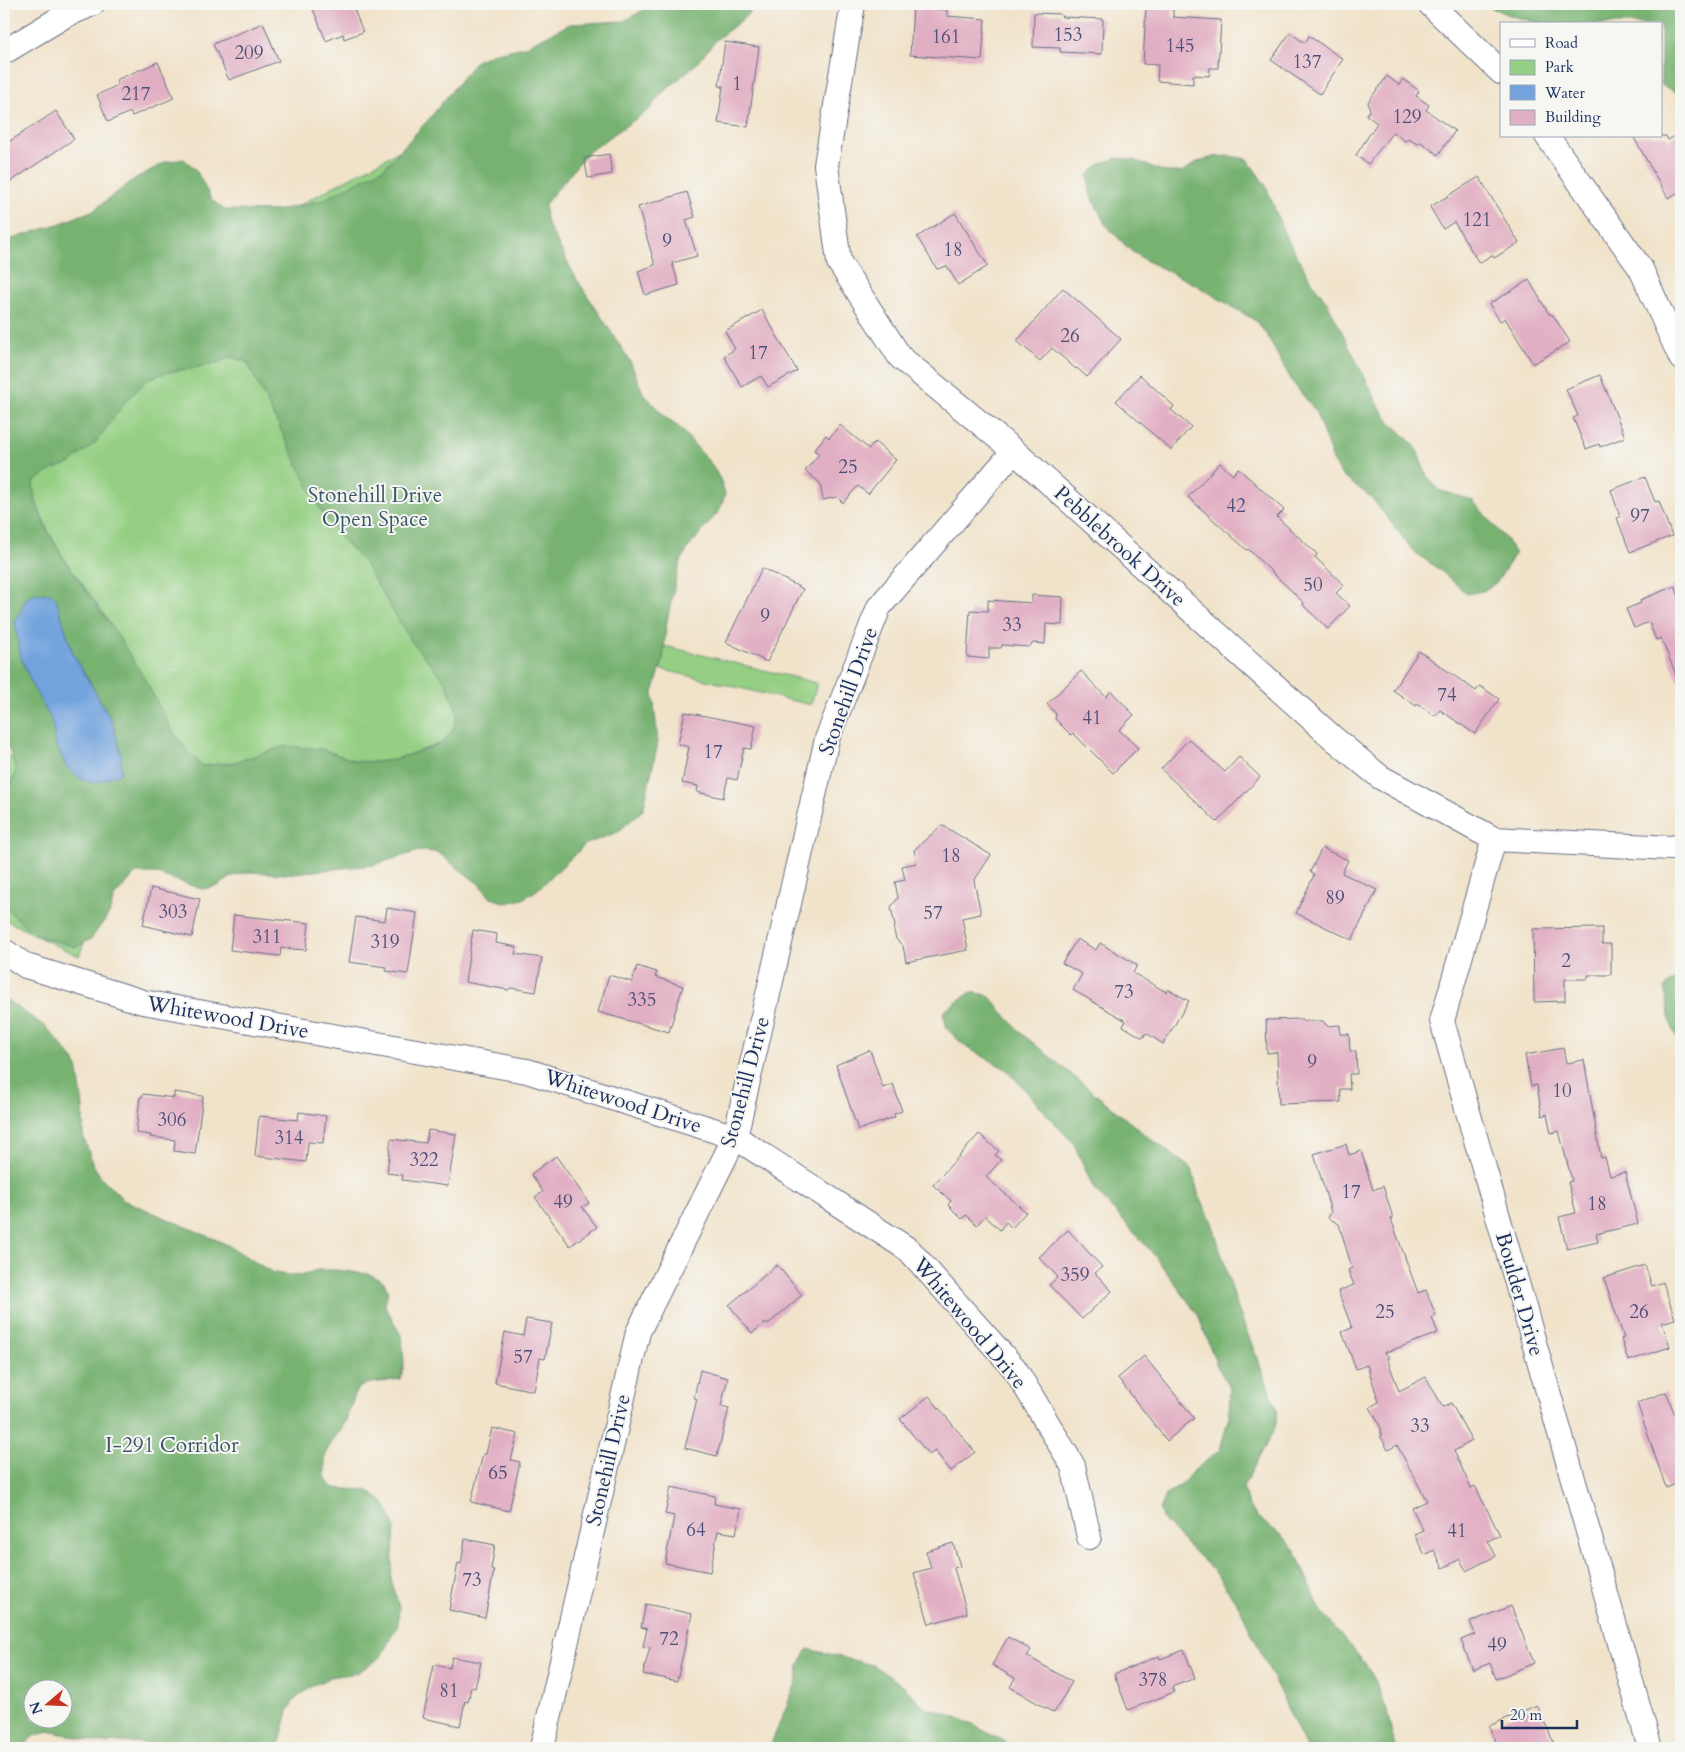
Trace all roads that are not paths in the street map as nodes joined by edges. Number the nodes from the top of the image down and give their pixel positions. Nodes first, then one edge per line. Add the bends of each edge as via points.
1 (92, 4) edge
2 (853, 4) edge
3 (1430, 4) edge
4 (4, 52) edge
5 (1500, 71) edge
6 (1548, 138) edge
7 (1681, 358) edge
8 (1014, 451) junction
9 (1494, 839) junction
10 (1681, 846) edge
11 (4, 951) edge
12 (735, 1137) junction
13 (1089, 1538) dead end
14 (542, 1748) edge
15 (1650, 1748) edge

1 - 4 street via 64,16
2 - 8 street, Pebblebrook Drive via 826,165 839,262 900,357
3 - 5 street
6 - 7 street via 1641,269
8 - 9 street, Pebblebrook Drive via 1380,777
8 - 12 street, Stonehill Drive via 880,607 827,739
9 - 10 street, Pebblebrook Drive
9 - 15 street, Boulder Drive via 1442,1021
11 - 12 street, Whitewood Drive via 26,966 143,1002 527,1071
12 - 13 street, Whitewood Drive via 909,1250 1015,1369 1073,1466
12 - 14 street, Stonehill Drive via 638,1332

